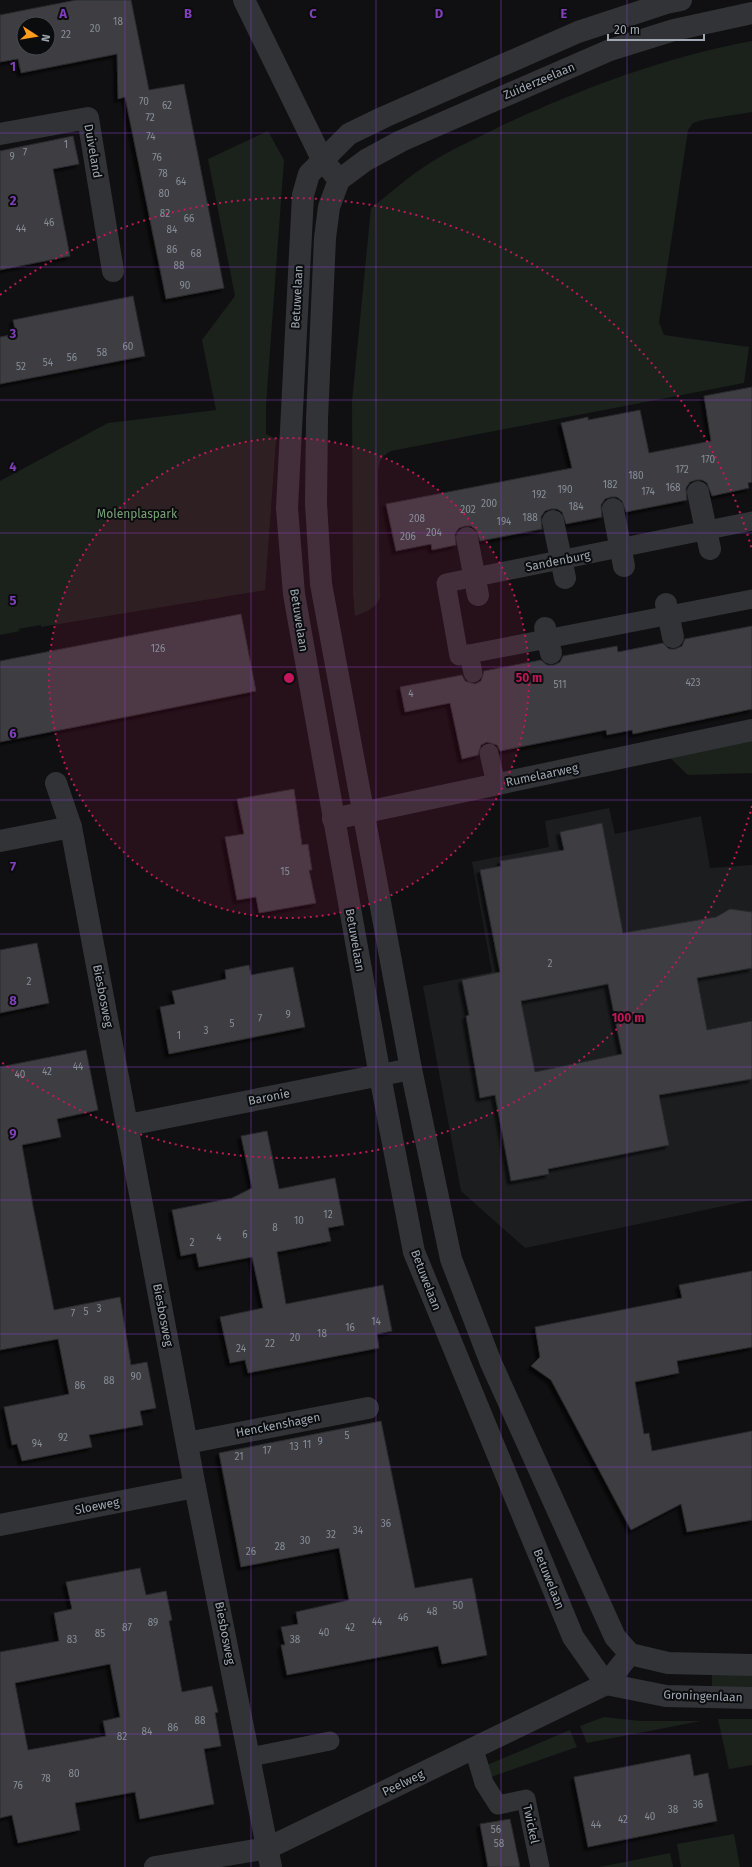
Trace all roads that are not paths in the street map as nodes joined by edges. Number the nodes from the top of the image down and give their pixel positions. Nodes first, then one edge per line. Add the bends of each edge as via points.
1 (244, 0) edge
2 (681, 0) edge
3 (752, 13) edge
4 (0, 134) edge
5 (322, 159) junction
6 (339, 180) junction
7 (113, 271) dead end
8 (698, 492) dead end
9 (613, 509) dead end
10 (553, 521) dead end
11 (752, 522) edge
12 (467, 538) dead end
13 (710, 549) dead end
14 (624, 566) dead end
15 (565, 578) dead end
16 (478, 595) dead end
17 (752, 599) edge
18 (666, 604) dead end
19 (545, 628) dead end
20 (673, 637) dead end
21 (469, 654) junction
22 (551, 654) dead end
23 (473, 673) dead end
24 (752, 730) edge
25 (489, 753) dead end
26 (56, 783) dead end
27 (496, 784) junction
28 (363, 812) junction
29 (333, 819) junction
30 (71, 827) junction
31 (0, 841) edge
32 (411, 1069) junction
33 (380, 1076) junction
34 (128, 1125) junction
35 (368, 1408) dead end
36 (187, 1443) junction
37 (195, 1487) junction
38 (0, 1525) edge
39 (630, 1654) junction
40 (752, 1665) edge
41 (606, 1684) junction
42 (752, 1698) edge
43 (330, 1740) dead end
44 (474, 1749) junction
45 (250, 1757) junction
46 (270, 1857) edge
47 (155, 1867) edge
48 (540, 1867) edge

1 - 5 street
2 - 5 street via 578,32 384,117 349,134
3 - 6 street, Zuiderzeelaan via 674,30 610,50 401,141 366,160
4 - 7 street, Duiveland via 88,118
5 - 6 street
5 - 29 street, Betuwelaan via 309,174 303,195 287,508 294,594
6 - 28 street, Betuwelaan via 329,207 325,238 316,419 316,504 322,584
8 - 13 street, bridge
9 - 14 street, bridge
10 - 15 street, bridge
11 - 21 lane, Sandenburg via 446,583 459,656
12 - 16 street, bridge
17 - 21 lane
18 - 20 street, bridge
19 - 22 street, bridge
21 - 23 lane
24 - 27 street, Rumelaarweg
25 - 27 lane
26 - 30 street, Biesbosweg
27 - 28 street, Rumelaarweg
28 - 29 street, Rumelaarweg
28 - 32 street, Betuwelaan
29 - 33 street, Betuwelaan
30 - 31 street
30 - 34 street, Biesbosweg
32 - 33 street, Baronie
32 - 39 street, Betuwelaan via 451,1259 491,1364 615,1637
33 - 34 street, Baronie
33 - 41 street, Betuwelaan via 414,1252 573,1637
34 - 36 street, Biesbosweg
35 - 36 street, Henckenshagen
36 - 37 street, Biesbosweg
37 - 38 street, Sloeweg
37 - 45 street, Biesbosweg
39 - 40 street via 668,1663
39 - 41 street, Peelweg
41 - 42 street, Groningenlaan via 666,1696
41 - 44 street, Peelweg
43 - 45 lane
44 - 46 street, Peelweg
44 - 48 lane, Twickel via 484,1783 498,1805 526,1799
45 - 46 street, Biesbosweg
46 - 47 street, Peelweg

